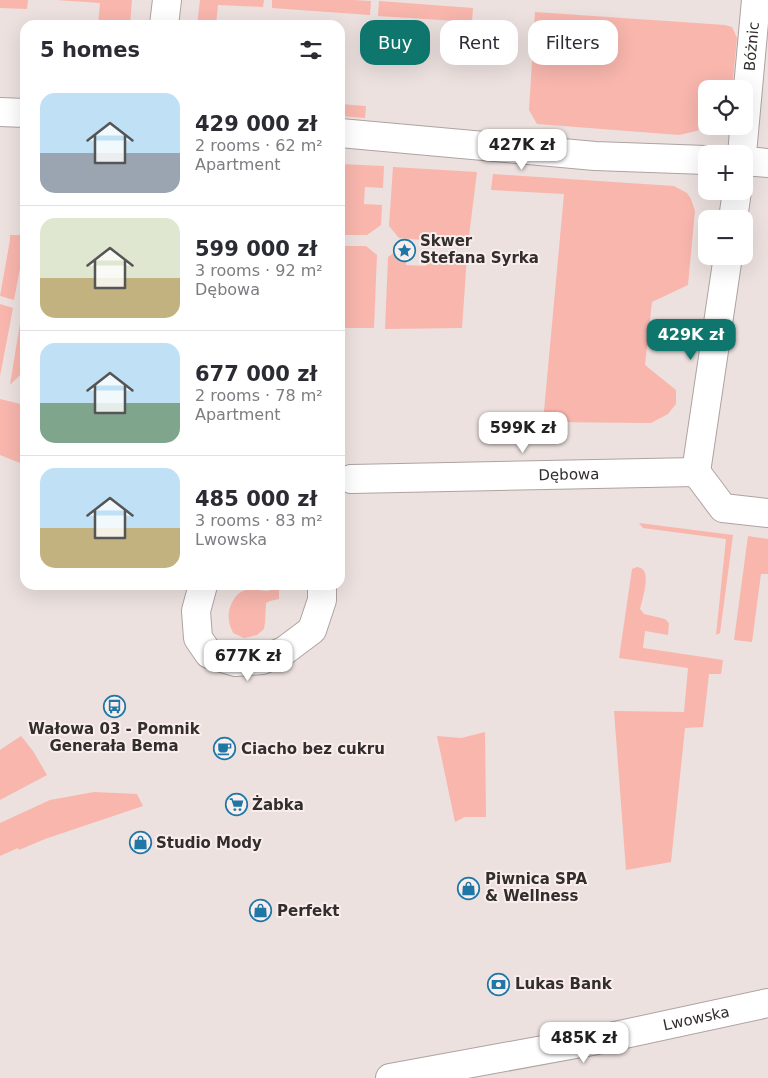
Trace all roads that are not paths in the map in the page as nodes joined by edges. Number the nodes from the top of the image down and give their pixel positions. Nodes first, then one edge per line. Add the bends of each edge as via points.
1 (166, 0) edge
2 (756, 0) edge
3 (164, 20) edge
4 (0, 112) edge
5 (20, 113) edge
6 (345, 133) edge
7 (743, 145) edge
8 (698, 160) edge
9 (753, 162) edge
10 (768, 163) edge
11 (727, 265) edge
12 (696, 472) junction
13 (345, 484) edge
14 (768, 513) edge
15 (202, 590) edge
16 (322, 590) edge
17 (768, 1003) edge
18 (390, 1078) edge

1 - 3 street
2 - 7 street, Bóżnic
4 - 5 street
6 - 8 street via 595,156
9 - 10 street
11 - 12 street
12 - 13 street, Dębowa
12 - 14 street via 723,508
15 - 16 street via 196,611 198,638 209,654 236,662 262,660 284,651 312,630
17 - 18 street, Lwowska via 592,1041

